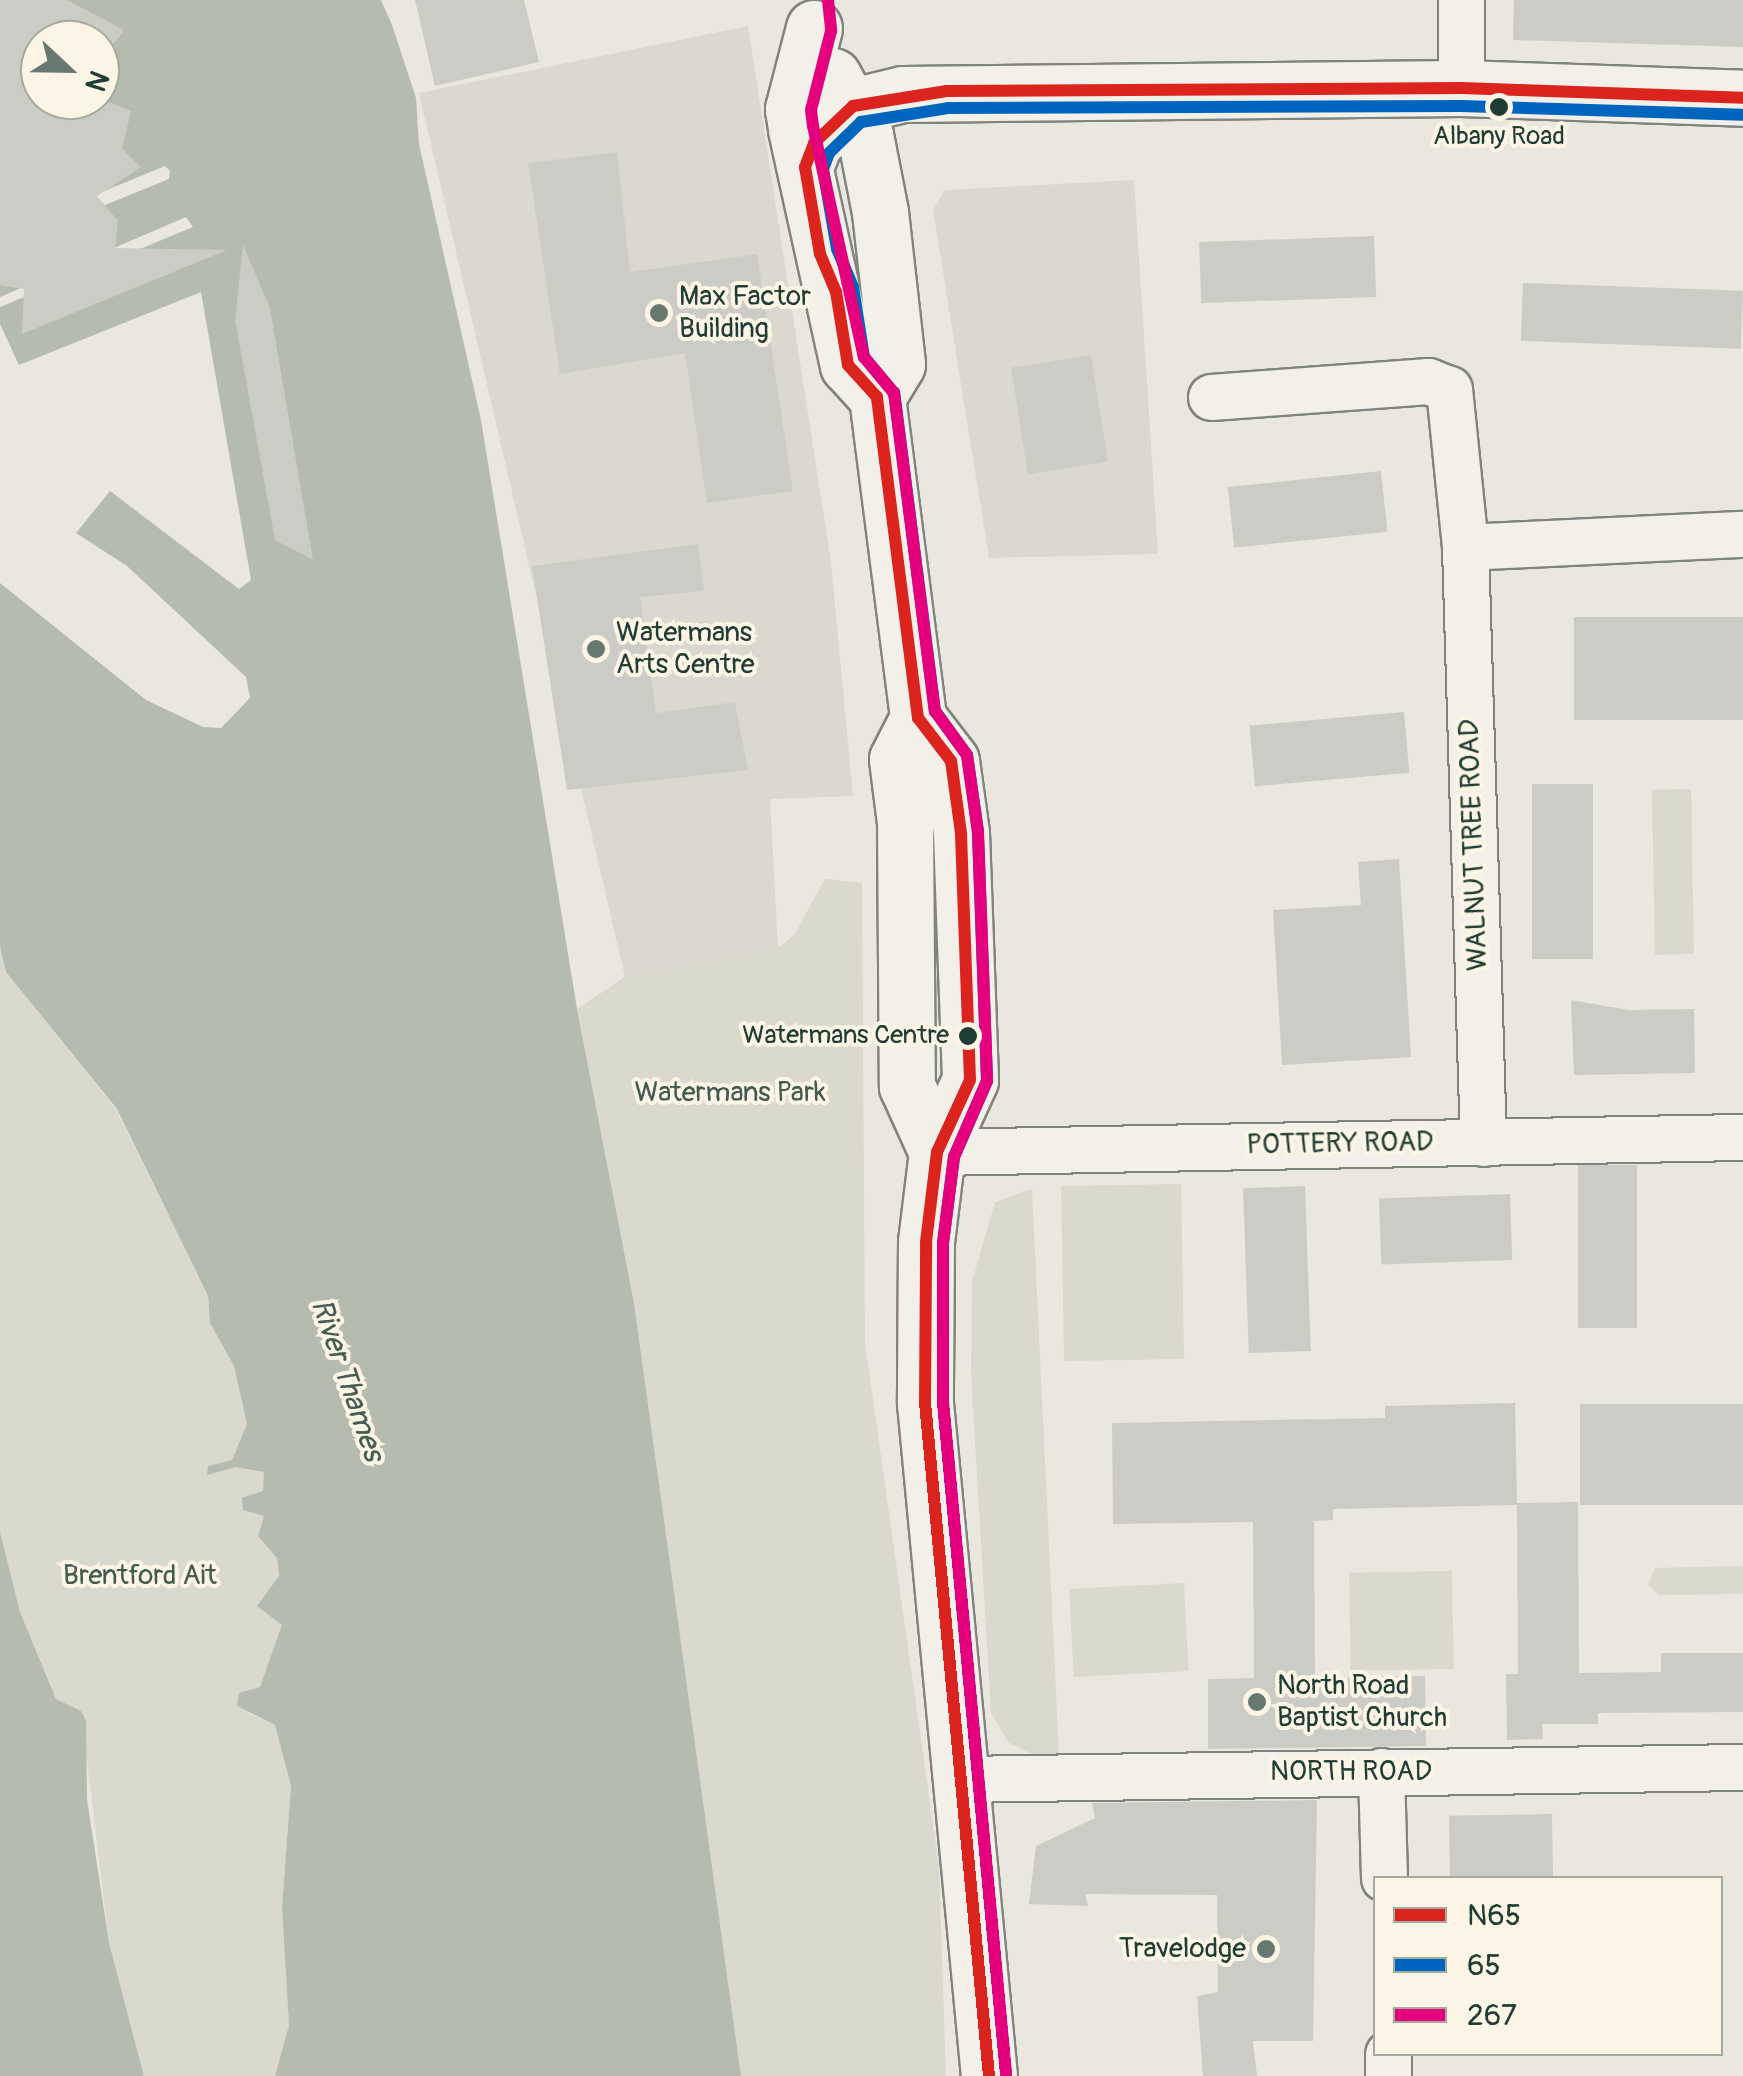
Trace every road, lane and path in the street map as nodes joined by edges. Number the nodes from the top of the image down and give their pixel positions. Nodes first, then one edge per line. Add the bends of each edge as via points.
1 (1461, 0) edge
2 (812, 14) edge
3 (1461, 88) junction
4 (1743, 98) edge
5 (854, 106) junction
6 (805, 167) junction
7 (877, 397) junction
8 (1211, 397) dead end
9 (1743, 534) edge
10 (1465, 547) junction
11 (1743, 1137) edge
12 (1482, 1143) junction
13 (937, 1152) junction
14 (1743, 1767) edge
15 (1381, 1771) junction
16 (960, 1780) junction
17 (1384, 1876) edge
18 (988, 2076) edge

1 - 3 street
2 - 5 main road
2 - 6 main road via 793,110
3 - 4 main road
3 - 5 main road via 947,91
5 - 6 main road via 814,143
5 - 7 main road via 873,164 896,339 897,364
6 - 7 main road via 848,365
7 - 13 main road via 918,718 951,761 970,1080
8 - 10 street, WALNUT TREE ROAD via 1428,381 1449,389
9 - 10 street
10 - 12 street, WALNUT TREE ROAD
11 - 12 street, POTTERY ROAD
12 - 13 street, POTTERY ROAD
13 - 16 main road via 923,1314 926,1446
14 - 15 street, NORTH ROAD
15 - 16 street, NORTH ROAD
15 - 17 street
16 - 18 main road

